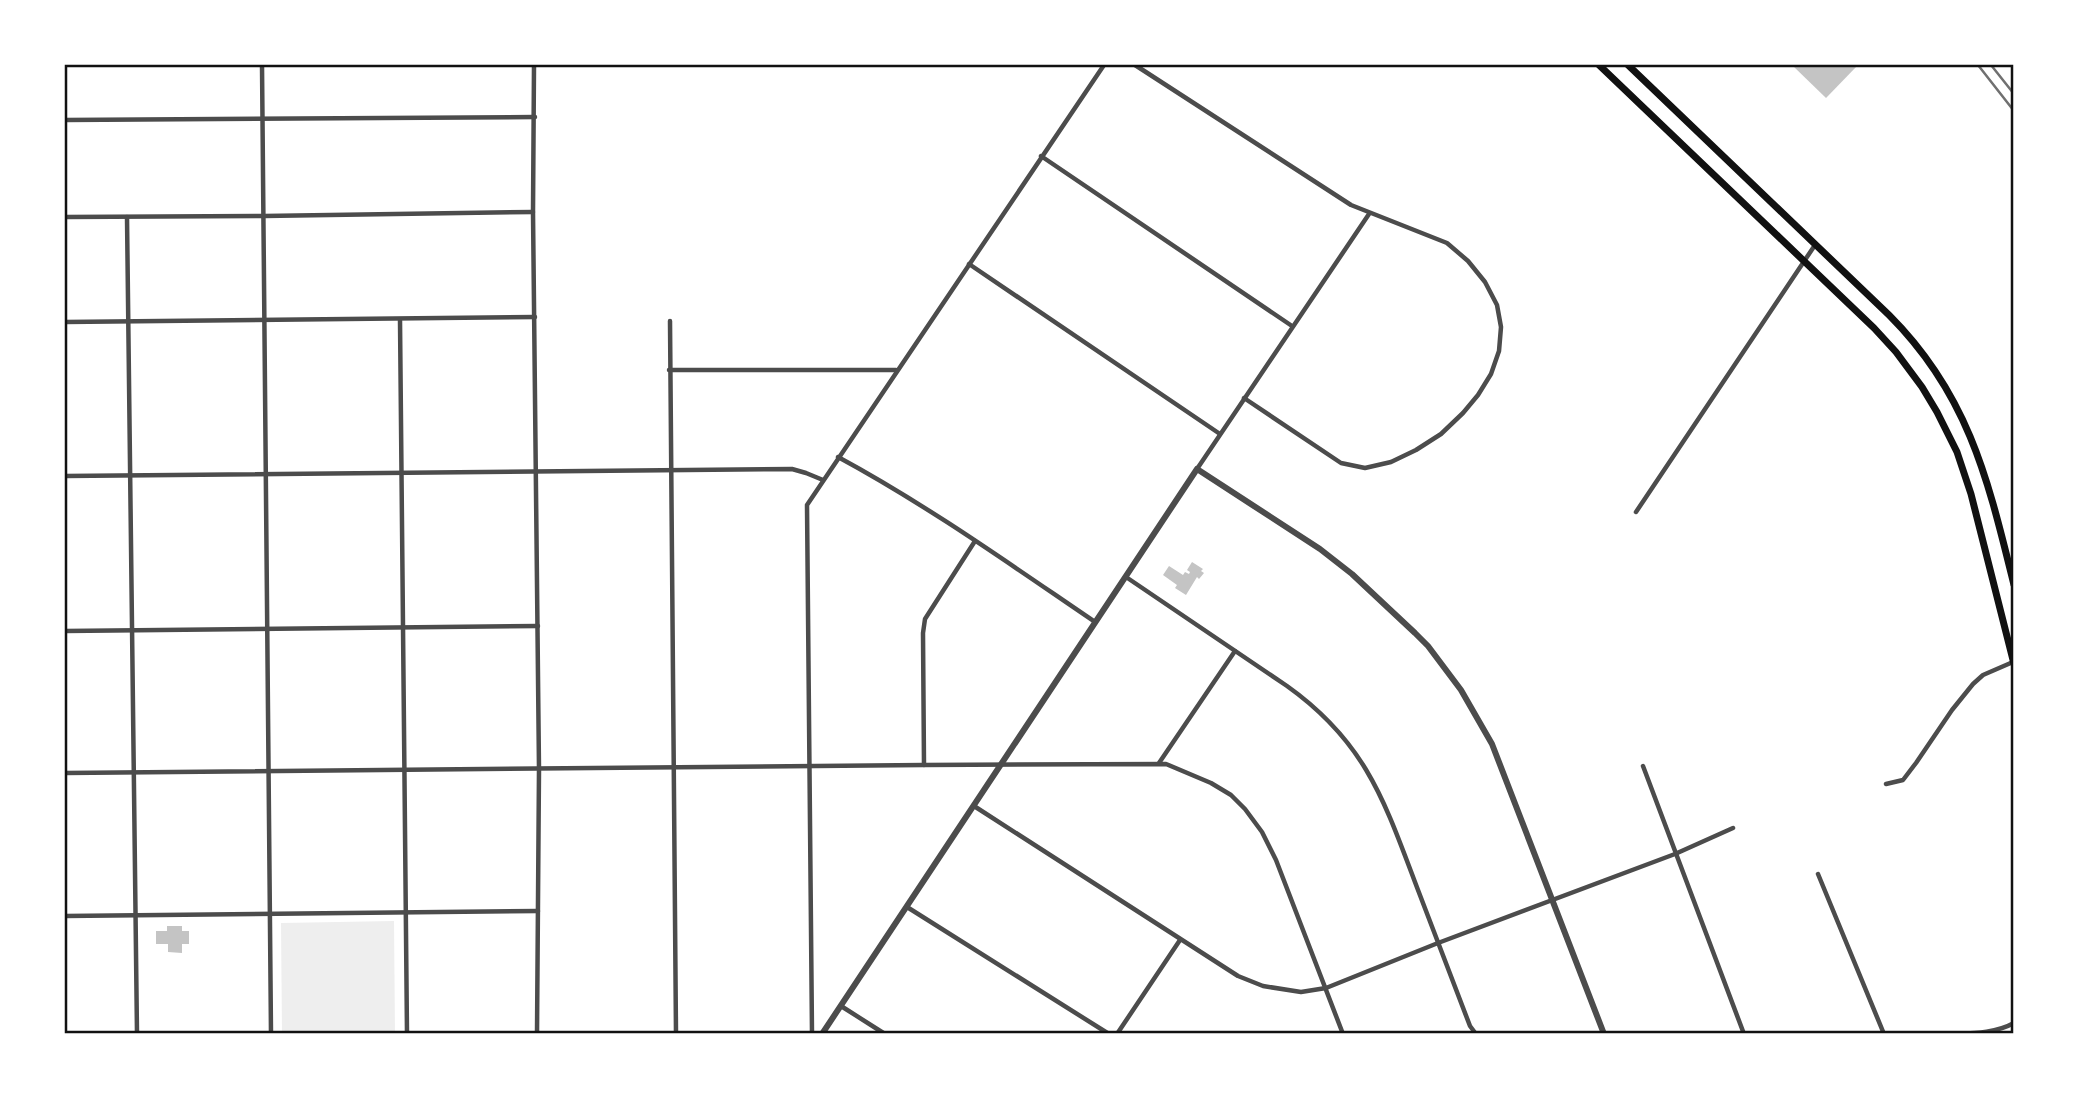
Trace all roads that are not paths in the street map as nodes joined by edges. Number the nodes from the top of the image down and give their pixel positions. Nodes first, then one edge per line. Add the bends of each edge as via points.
1 (262, 65) edge
2 (534, 65) edge
3 (1104, 65) edge
4 (1135, 65) edge
5 (1599, 65) edge
6 (1628, 65) edge
7 (535, 117) junction
8 (262, 119) junction
9 (65, 120) edge
10 (1041, 156) junction
11 (533, 212) junction
12 (1369, 214) junction
13 (264, 216) junction
14 (65, 217) edge
15 (127, 217) junction
16 (1815, 244) junction
17 (1804, 261) junction
18 (969, 264) junction
19 (535, 317) junction
20 (400, 320) junction
21 (265, 321) junction
22 (670, 321) dead end
23 (65, 322) edge
24 (128, 322) junction
25 (1292, 326) junction
26 (669, 370) junction
27 (897, 370) junction
28 (1244, 398) junction
29 (1220, 434) junction
30 (838, 457) junction
31 (1197, 469) junction
32 (671, 470) junction
33 (537, 472) junction
34 (402, 473) junction
35 (266, 475) junction
36 (65, 476) edge
37 (130, 476) junction
38 (823, 480) junction
39 (1636, 512) dead end
40 (975, 541) junction
41 (1125, 576) junction
42 (2014, 585) edge
43 (1095, 622) junction
44 (538, 626) junction
45 (403, 628) junction
46 (268, 629) junction
47 (65, 631) edge
48 (132, 631) junction
49 (1235, 651) junction
50 (2014, 663) edge
51 (1159, 763) junction
52 (1000, 764) junction
53 (924, 765) junction
54 (808, 766) junction
55 (1643, 766) dead end
56 (674, 767) junction
57 (540, 769) junction
58 (404, 770) junction
59 (269, 771) junction
60 (65, 773) edge
61 (134, 773) junction
62 (1886, 784) dead end
63 (973, 806) junction
64 (1733, 828) dead end
65 (1675, 854) junction
66 (1818, 874) dead end
67 (1552, 901) junction
68 (907, 906) junction
69 (538, 911) junction
70 (406, 912) junction
71 (270, 914) junction
72 (135, 915) junction
73 (65, 916) edge
74 (1180, 940) junction
75 (1438, 943) junction
76 (1326, 988) junction
77 (841, 1006) junction
78 (2014, 1023) edge
79 (137, 1034) edge
80 (271, 1034) edge
81 (407, 1034) edge
82 (537, 1034) edge
83 (676, 1034) edge
84 (812, 1034) edge
85 (822, 1034) edge
86 (886, 1034) edge
87 (1109, 1034) edge
88 (1117, 1034) edge
89 (1343, 1034) edge
90 (1475, 1034) edge
91 (1604, 1034) edge
92 (1744, 1034) edge
93 (1884, 1034) edge
94 (1947, 1034) edge

1 - 8 street
2 - 7 street
3 - 10 street
4 - 12 street
5 - 17 main road
6 - 16 main road
7 - 8 street
7 - 11 street
8 - 9 street
8 - 13 street
10 - 18 street
10 - 25 street
11 - 13 street
11 - 19 street
12 - 25 street
12 - 28 street via 1447,243 1485,282 1497,304 1501,327 1491,374 1464,413 1433,440 1391,462 1365,468 1341,464
13 - 15 street
13 - 21 street
14 - 15 street
15 - 24 street
16 - 17 street
16 - 42 main road via 1897,324 1946,389 1984,471
17 - 39 street
17 - 50 main road via 1886,340 1937,412 1971,494
18 - 27 street
18 - 29 street
19 - 20 street
19 - 33 street
20 - 21 street
20 - 34 street
21 - 24 street
21 - 35 street
22 - 26 street
23 - 24 street
24 - 37 street
25 - 28 street
26 - 27 street
26 - 32 street
27 - 30 street
28 - 29 street
29 - 31 street
30 - 38 street
30 - 40 street
31 - 41 street
31 - 67 street via 1336,561 1428,646 1471,705 1492,744
32 - 33 street
32 - 38 street via 792,470
32 - 56 street
33 - 34 street
33 - 44 street
34 - 35 street
34 - 45 street
35 - 37 street
35 - 46 street
36 - 37 street
37 - 48 street
38 - 54 street via 806,509
40 - 43 street
40 - 53 street via 925,619
41 - 43 street
41 - 49 street
43 - 52 street
44 - 45 street
44 - 57 street
45 - 46 street
45 - 58 street
46 - 48 street
46 - 59 street
47 - 48 street
48 - 61 street
49 - 51 street
49 - 75 street via 1312,705 1360,758 1381,794
50 - 62 street via 1973,684 1903,780
51 - 52 street
51 - 76 street via 1220,788 1254,821 1276,860
52 - 53 street
52 - 63 street
53 - 54 street
54 - 56 street
54 - 84 street
55 - 65 street
56 - 57 street
56 - 83 street
57 - 58 street
57 - 69 street
58 - 59 street
58 - 70 street
59 - 61 street
59 - 71 street
60 - 61 street
61 - 72 street
63 - 68 street
63 - 74 street
64 - 65 street
65 - 67 street
65 - 92 street
66 - 93 street
67 - 75 street
67 - 91 street
68 - 77 street
68 - 87 street
69 - 70 street
69 - 82 street
70 - 71 street
70 - 81 street
71 - 72 street
71 - 80 street
72 - 73 street
72 - 79 street
74 - 76 street via 1250,982 1301,992
74 - 88 street
75 - 76 street
75 - 90 street
76 - 89 street
77 - 85 street
77 - 86 street
78 - 94 street via 1991,1031

